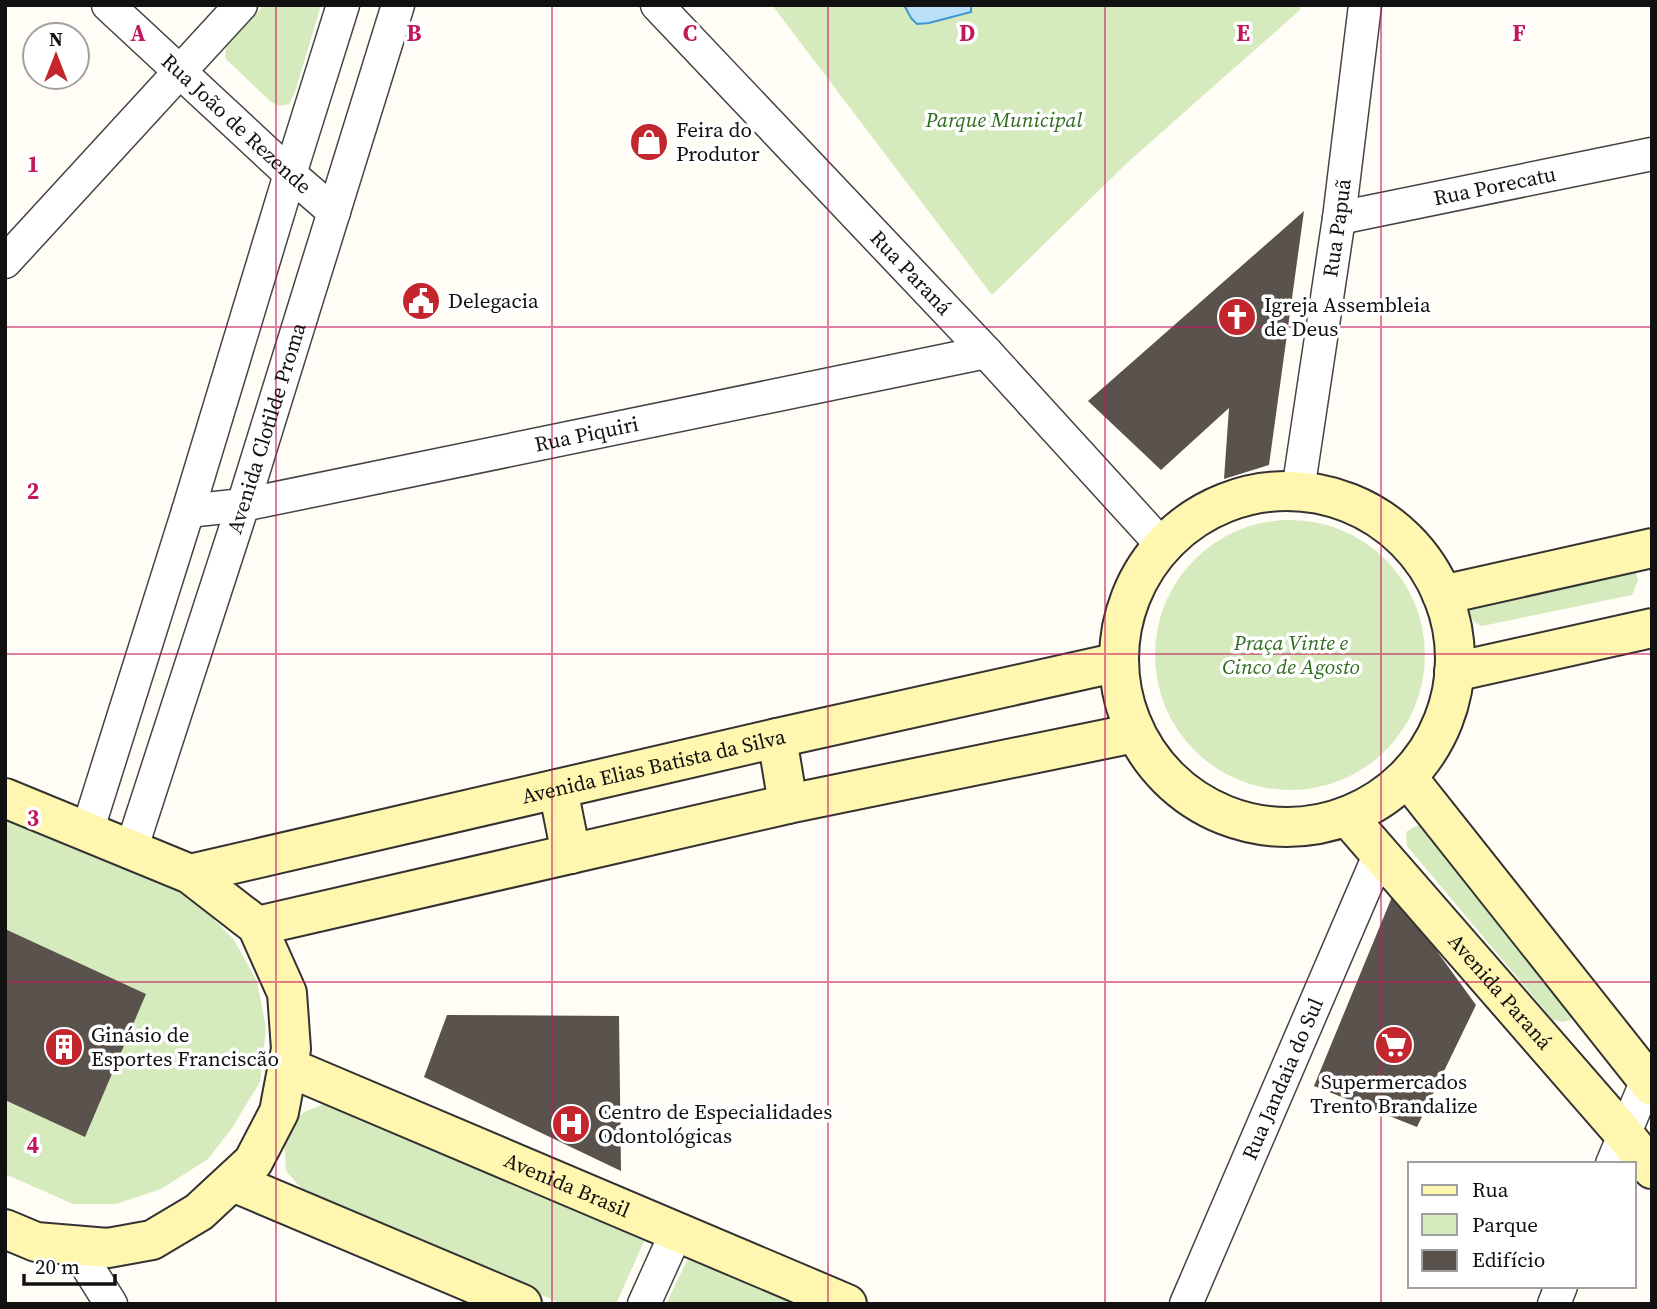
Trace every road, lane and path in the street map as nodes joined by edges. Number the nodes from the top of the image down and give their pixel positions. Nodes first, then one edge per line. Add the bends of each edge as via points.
1 (108, 5) edge
2 (241, 5) edge
3 (343, 5) edge
4 (398, 5) edge
5 (657, 5) edge
6 (1365, 5) edge
7 (180, 73) junction
8 (1652, 154) edge
9 (290, 174) junction
10 (334, 212) junction
11 (1339, 218) junction
12 (5, 262) edge
13 (986, 352) junction
14 (1298, 491) junction
15 (243, 505) junction
16 (188, 511) junction
17 (1161, 544) junction
18 (1652, 548) edge
19 (1442, 595) junction
20 (1652, 628) edge
21 (1119, 662) junction
22 (1454, 672) junction
23 (1130, 734) junction
24 (776, 738) junction
25 (1410, 782) junction
26 (558, 789) junction
27 (5, 798) edge
28 (788, 804) junction
29 (1347, 816) junction
30 (88, 832) junction
31 (131, 850) junction
32 (1380, 853) junction
33 (571, 854) junction
34 (190, 874) junction
35 (257, 926) junction
36 (288, 1067) junction
37 (1649, 1083) edge
38 (1618, 1149) edge
39 (1652, 1169) edge
40 (233, 1182) junction
41 (5, 1229) edge
42 (677, 1231) junction
43 (74, 1245) junction
44 (1561, 1288) edge
45 (111, 1304) edge
46 (522, 1304) edge
47 (644, 1304) edge
48 (847, 1304) edge
49 (1186, 1304) edge
50 (1554, 1304) edge

1 - 7 street, Rua João de Rezende
2 - 7 street
3 - 9 street
4 - 10 street, Avenida Clotilde Proma
5 - 13 street, Rua Paraná
6 - 11 street, Rua Papuã
7 - 9 street, Rua João de Rezende
7 - 12 street
8 - 11 street, Rua Porecatu
9 - 10 street, Rua João de Rezende
9 - 16 street
10 - 15 street, Avenida Clotilde Proma
11 - 14 street, Rua Papuã
13 - 15 street, Rua Piquiri
13 - 17 street, Rua Paraná
14 - 17 street via 1252,494 1208,510
14 - 19 street via 1342,500 1382,520 1416,550
15 - 16 street, Rua Piquiri
15 - 31 street, Avenida Clotilde Proma
16 - 30 street
17 - 21 street via 1135,584
18 - 19 street
19 - 22 street via 1450,619
20 - 22 street
21 - 23 street
21 - 24 street, Avenida Elias Batista da Silva
22 - 25 street via 1445,716
23 - 28 street
23 - 29 street via 1181,789 1221,813 1266,824 1312,824
24 - 26 street, Avenida Elias Batista da Silva
24 - 28 street
25 - 29 street via 1388,799
25 - 37 street
26 - 33 street
26 - 34 street, Avenida Elias Batista da Silva
27 - 30 street
28 - 33 street
29 - 32 street, Avenida Paraná
30 - 31 street
31 - 34 street
32 - 38 street, Avenida Paraná
32 - 49 street, Rua Jandaia do Sul
33 - 35 street
34 - 35 street
35 - 36 street via 287,993
36 - 40 street via 279,1112 253,1163
36 - 42 street, Avenida Brasil
37 - 38 street
38 - 39 street, Avenida Paraná
40 - 43 street via 199,1212 152,1240 108,1248
40 - 46 street
41 - 43 street via 36,1242
42 - 47 street
42 - 48 street, Avenida Brasil
43 - 45 street
44 - 50 street

